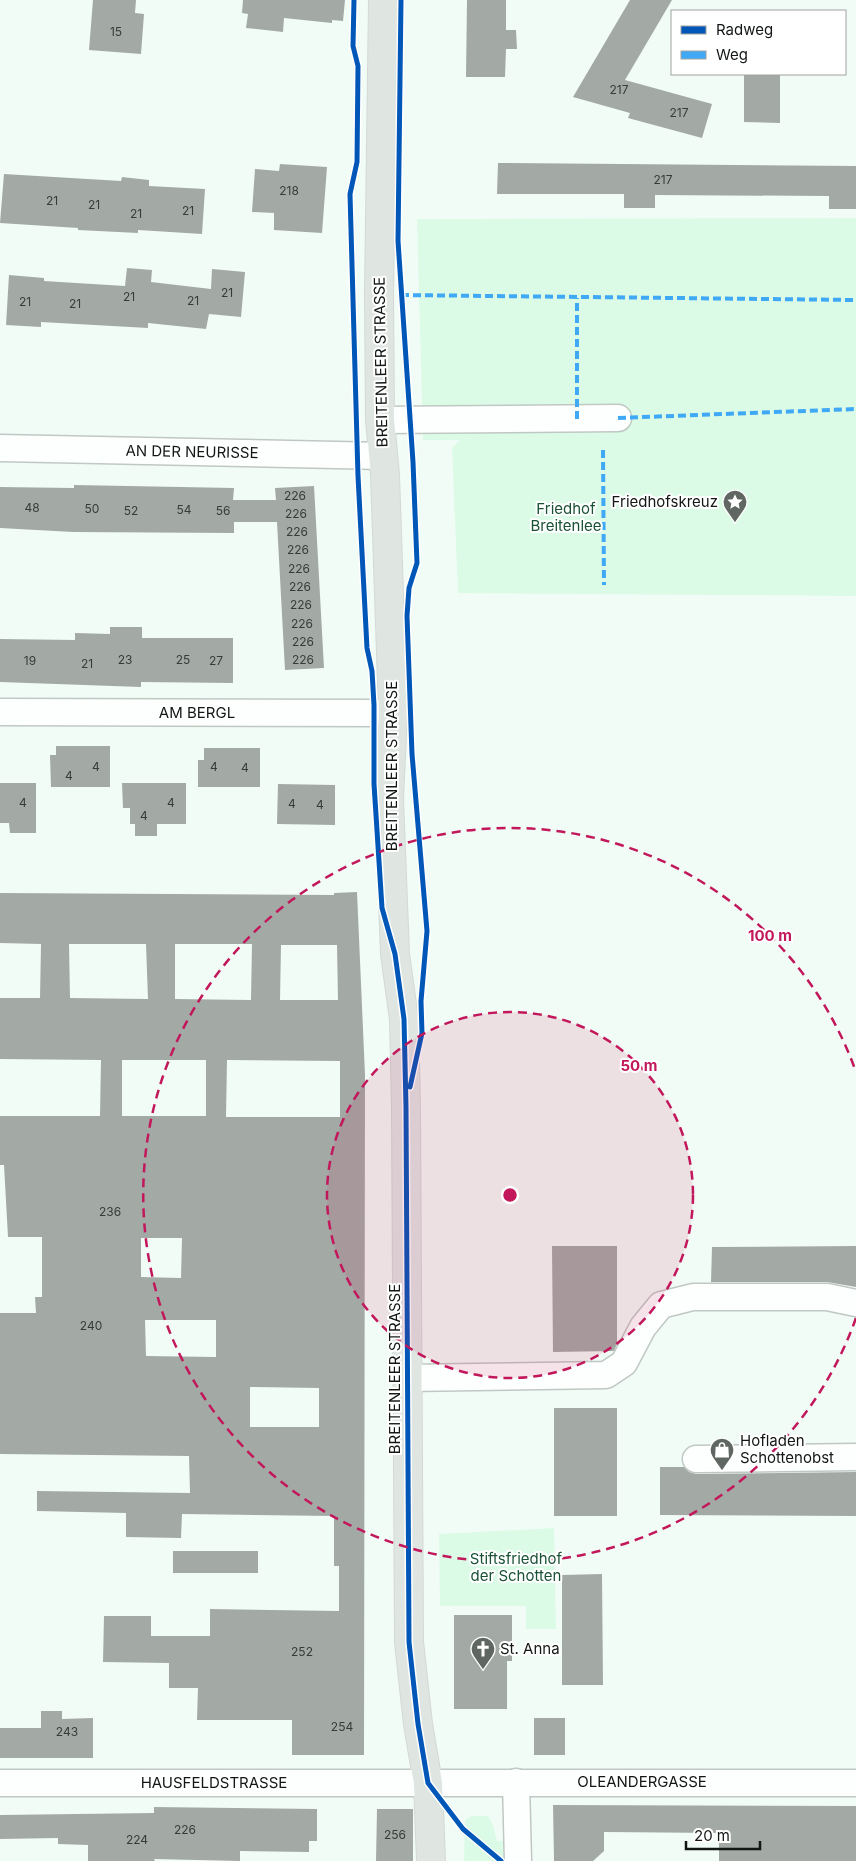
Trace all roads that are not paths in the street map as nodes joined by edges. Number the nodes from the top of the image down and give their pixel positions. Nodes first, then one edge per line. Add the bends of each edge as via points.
1 (383, 0) edge
2 (618, 418) dead end
3 (380, 420) junction
4 (0, 448) edge
5 (383, 456) junction
6 (0, 712) edge
7 (393, 713) junction
8 (856, 1304) edge
9 (407, 1378) junction
10 (856, 1457) edge
11 (696, 1459) dead end
12 (516, 1782) junction
13 (0, 1783) edge
14 (428, 1783) junction
15 (856, 1783) edge
16 (431, 1861) edge
17 (518, 1861) edge

1 - 3 main road, BREITENLEER STRASSE
2 - 3 street
3 - 5 main road, BREITENLEER STRASSE
4 - 5 street, AN DER NEURISSE
5 - 7 main road, BREITENLEER STRASSE
6 - 7 street, AM BERGL
7 - 9 main road, BREITENLEER STRASSE via 389,799 396,954 404,1019
8 - 9 street via 827,1297 693,1297 661,1305 643,1327 624,1363 606,1375
9 - 14 main road, BREITENLEER STRASSE via 409,1642
10 - 11 street
12 - 14 street, OLEANDERGASSE
12 - 15 street, OLEANDERGASSE
12 - 17 street
13 - 14 street, HAUSFELDSTRASSE
14 - 16 main road, BREITENLEER STRASSE

